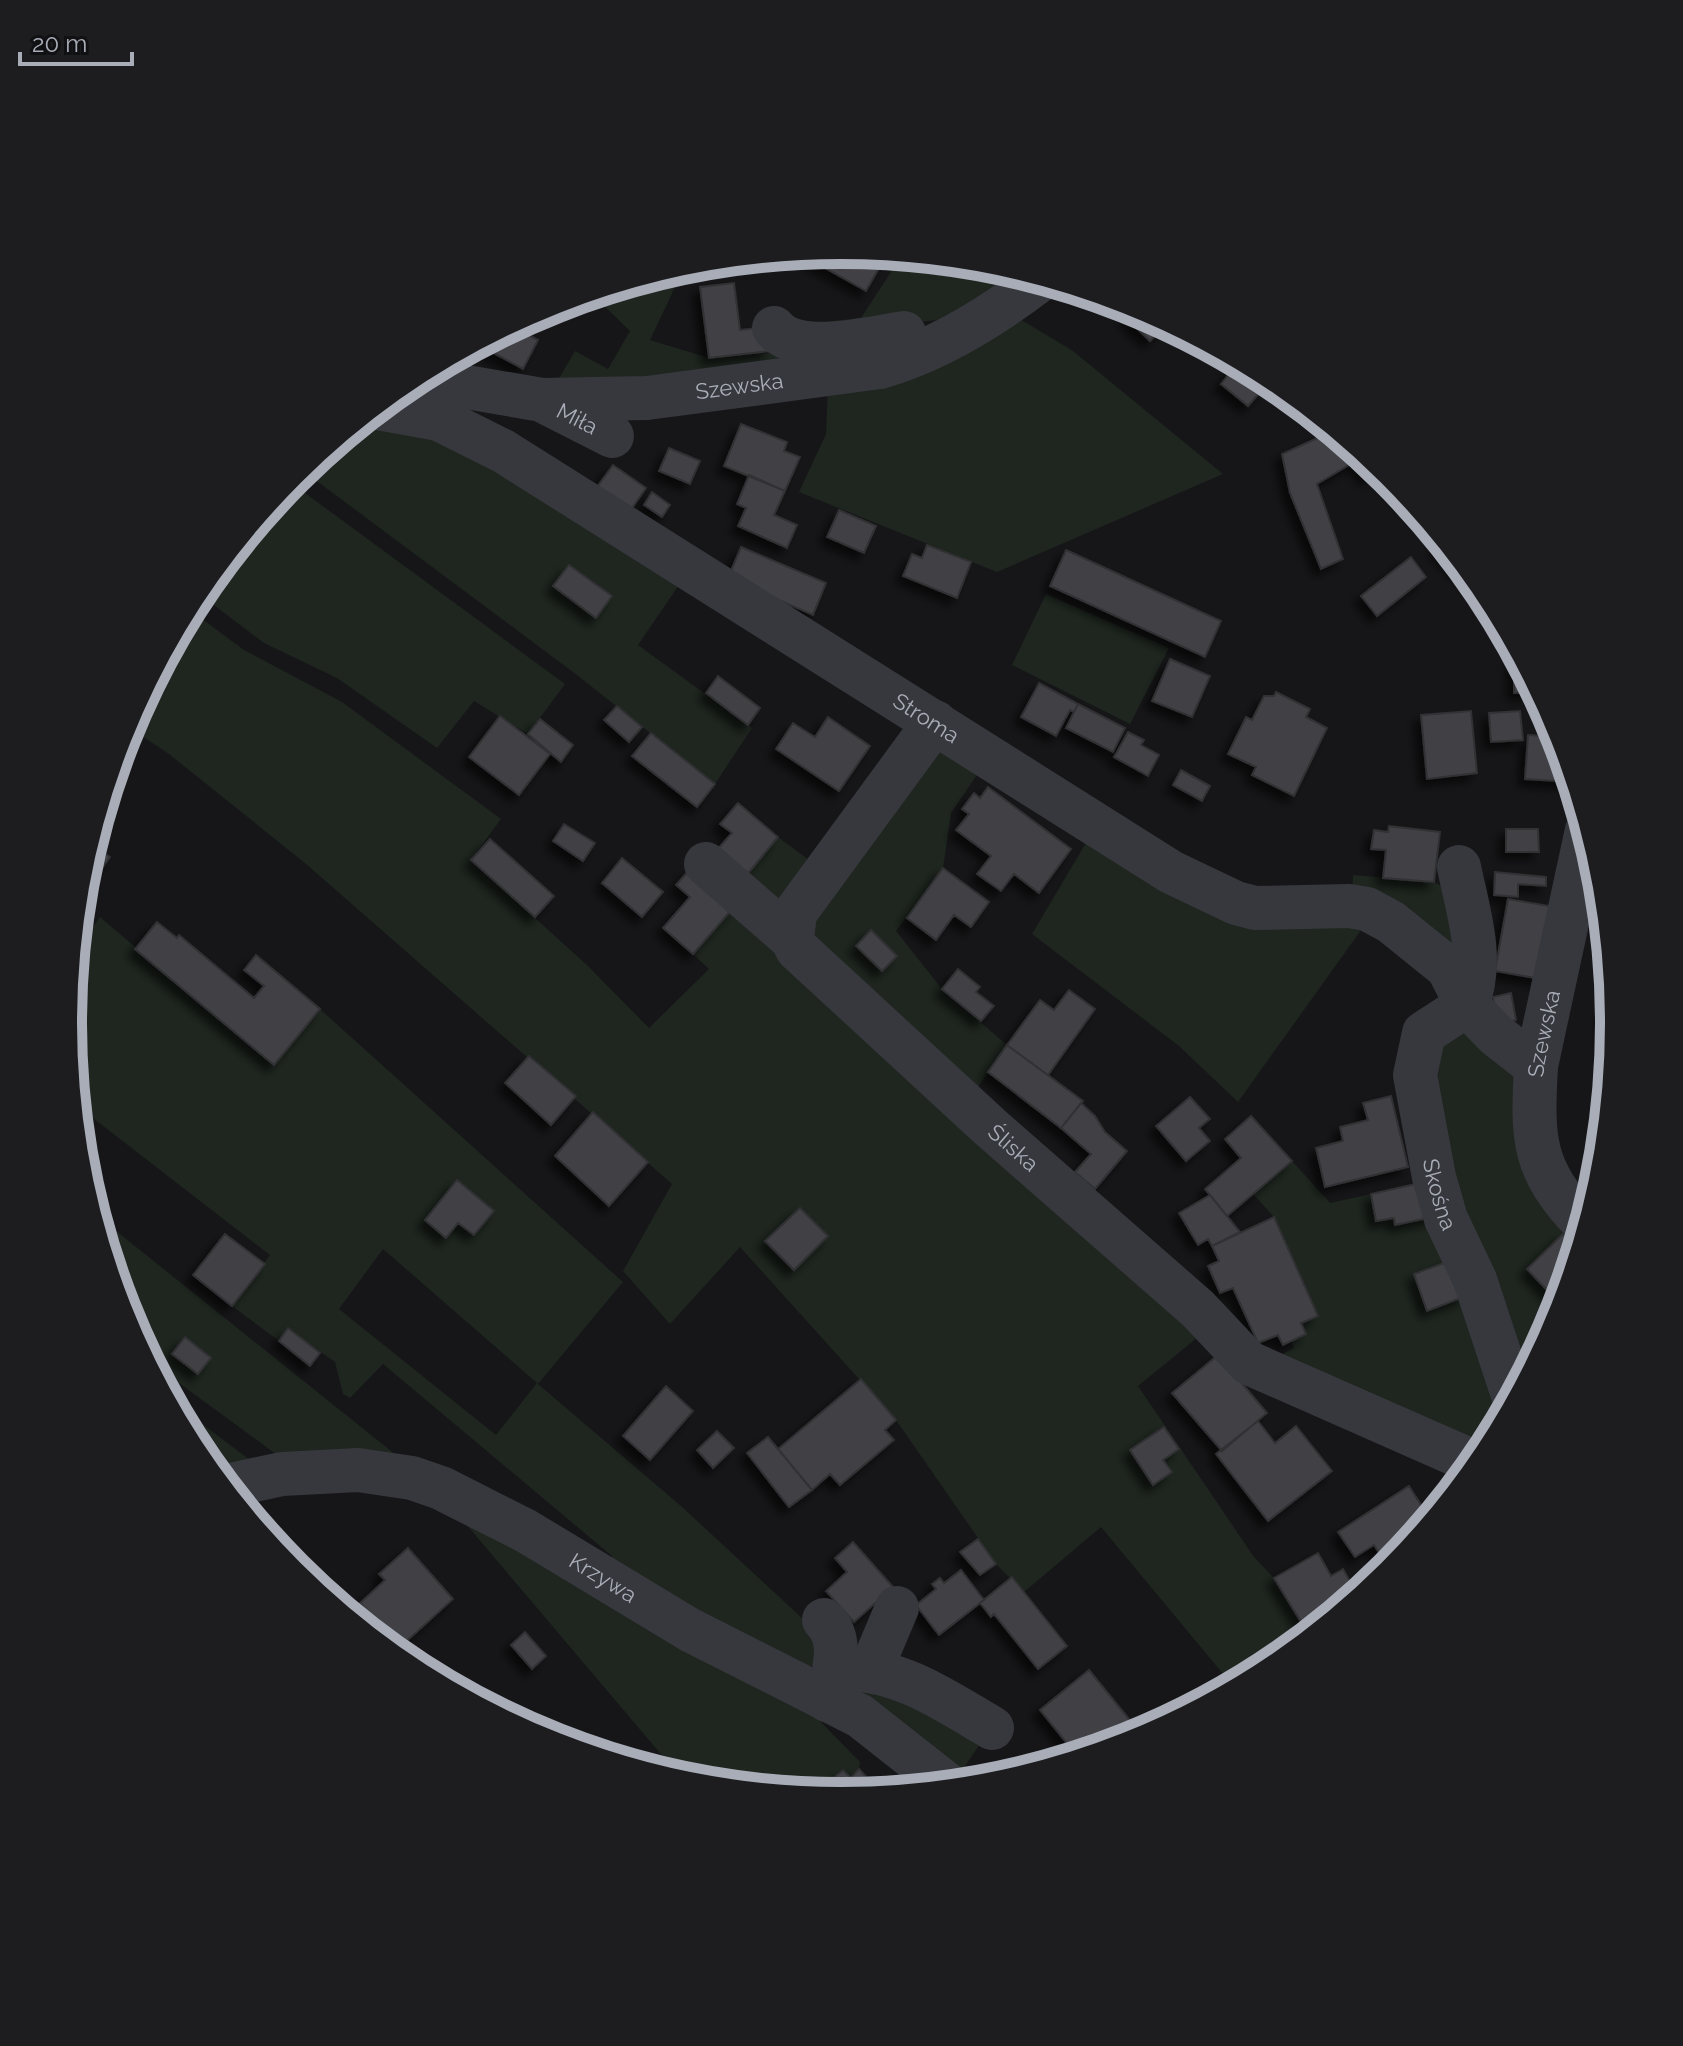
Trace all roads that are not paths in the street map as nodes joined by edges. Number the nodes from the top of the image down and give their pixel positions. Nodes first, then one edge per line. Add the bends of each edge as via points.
1 (1030, 287) edge
2 (993, 316) junction
3 (774, 328) dead end
4 (435, 382) edge
5 (542, 400) junction
6 (392, 411) edge
7 (612, 436) dead end
8 (935, 722) junction
9 (1582, 855) edge
10 (706, 864) dead end
11 (1459, 867) dead end
12 (792, 939) junction
13 (1467, 1005) junction
14 (1536, 1066) junction
15 (1576, 1214) edge
16 (1509, 1384) edge
17 (1464, 1458) edge
18 (238, 1483) edge
19 (897, 1608) dead end
20 (824, 1620) dead end
21 (857, 1672) junction
22 (992, 1728) dead end
23 (938, 1776) edge

1 - 2 street, Szewska
2 - 3 street via 813,344 795,342
2 - 5 street, Szewska via 880,367 667,398
4 - 5 street, Szewska
5 - 7 street, Miła
6 - 8 street, Stroma via 439,419 503,451
8 - 12 street via 795,913
8 - 13 street, Stroma via 1118,841 1236,903 1274,910 1324,905 1367,909 1404,931 1448,968
9 - 14 street, Szewska
10 - 12 street, Śliska
11 - 13 street via 1475,954 1475,985
12 - 17 street, Śliska via 804,957 1186,1298 1249,1363
13 - 14 street, Stroma
13 - 16 street, Skośna via 1424,1033 1415,1075 1446,1219 1475,1280
14 - 15 street, Szewska via 1534,1127 1539,1157 1549,1182
18 - 21 street, Krzywa via 282,1474 358,1470 412,1478 526,1531 690,1630
19 - 21 street
20 - 21 street
21 - 22 street via 875,1670 901,1678
21 - 23 street, Krzywa via 892,1738

